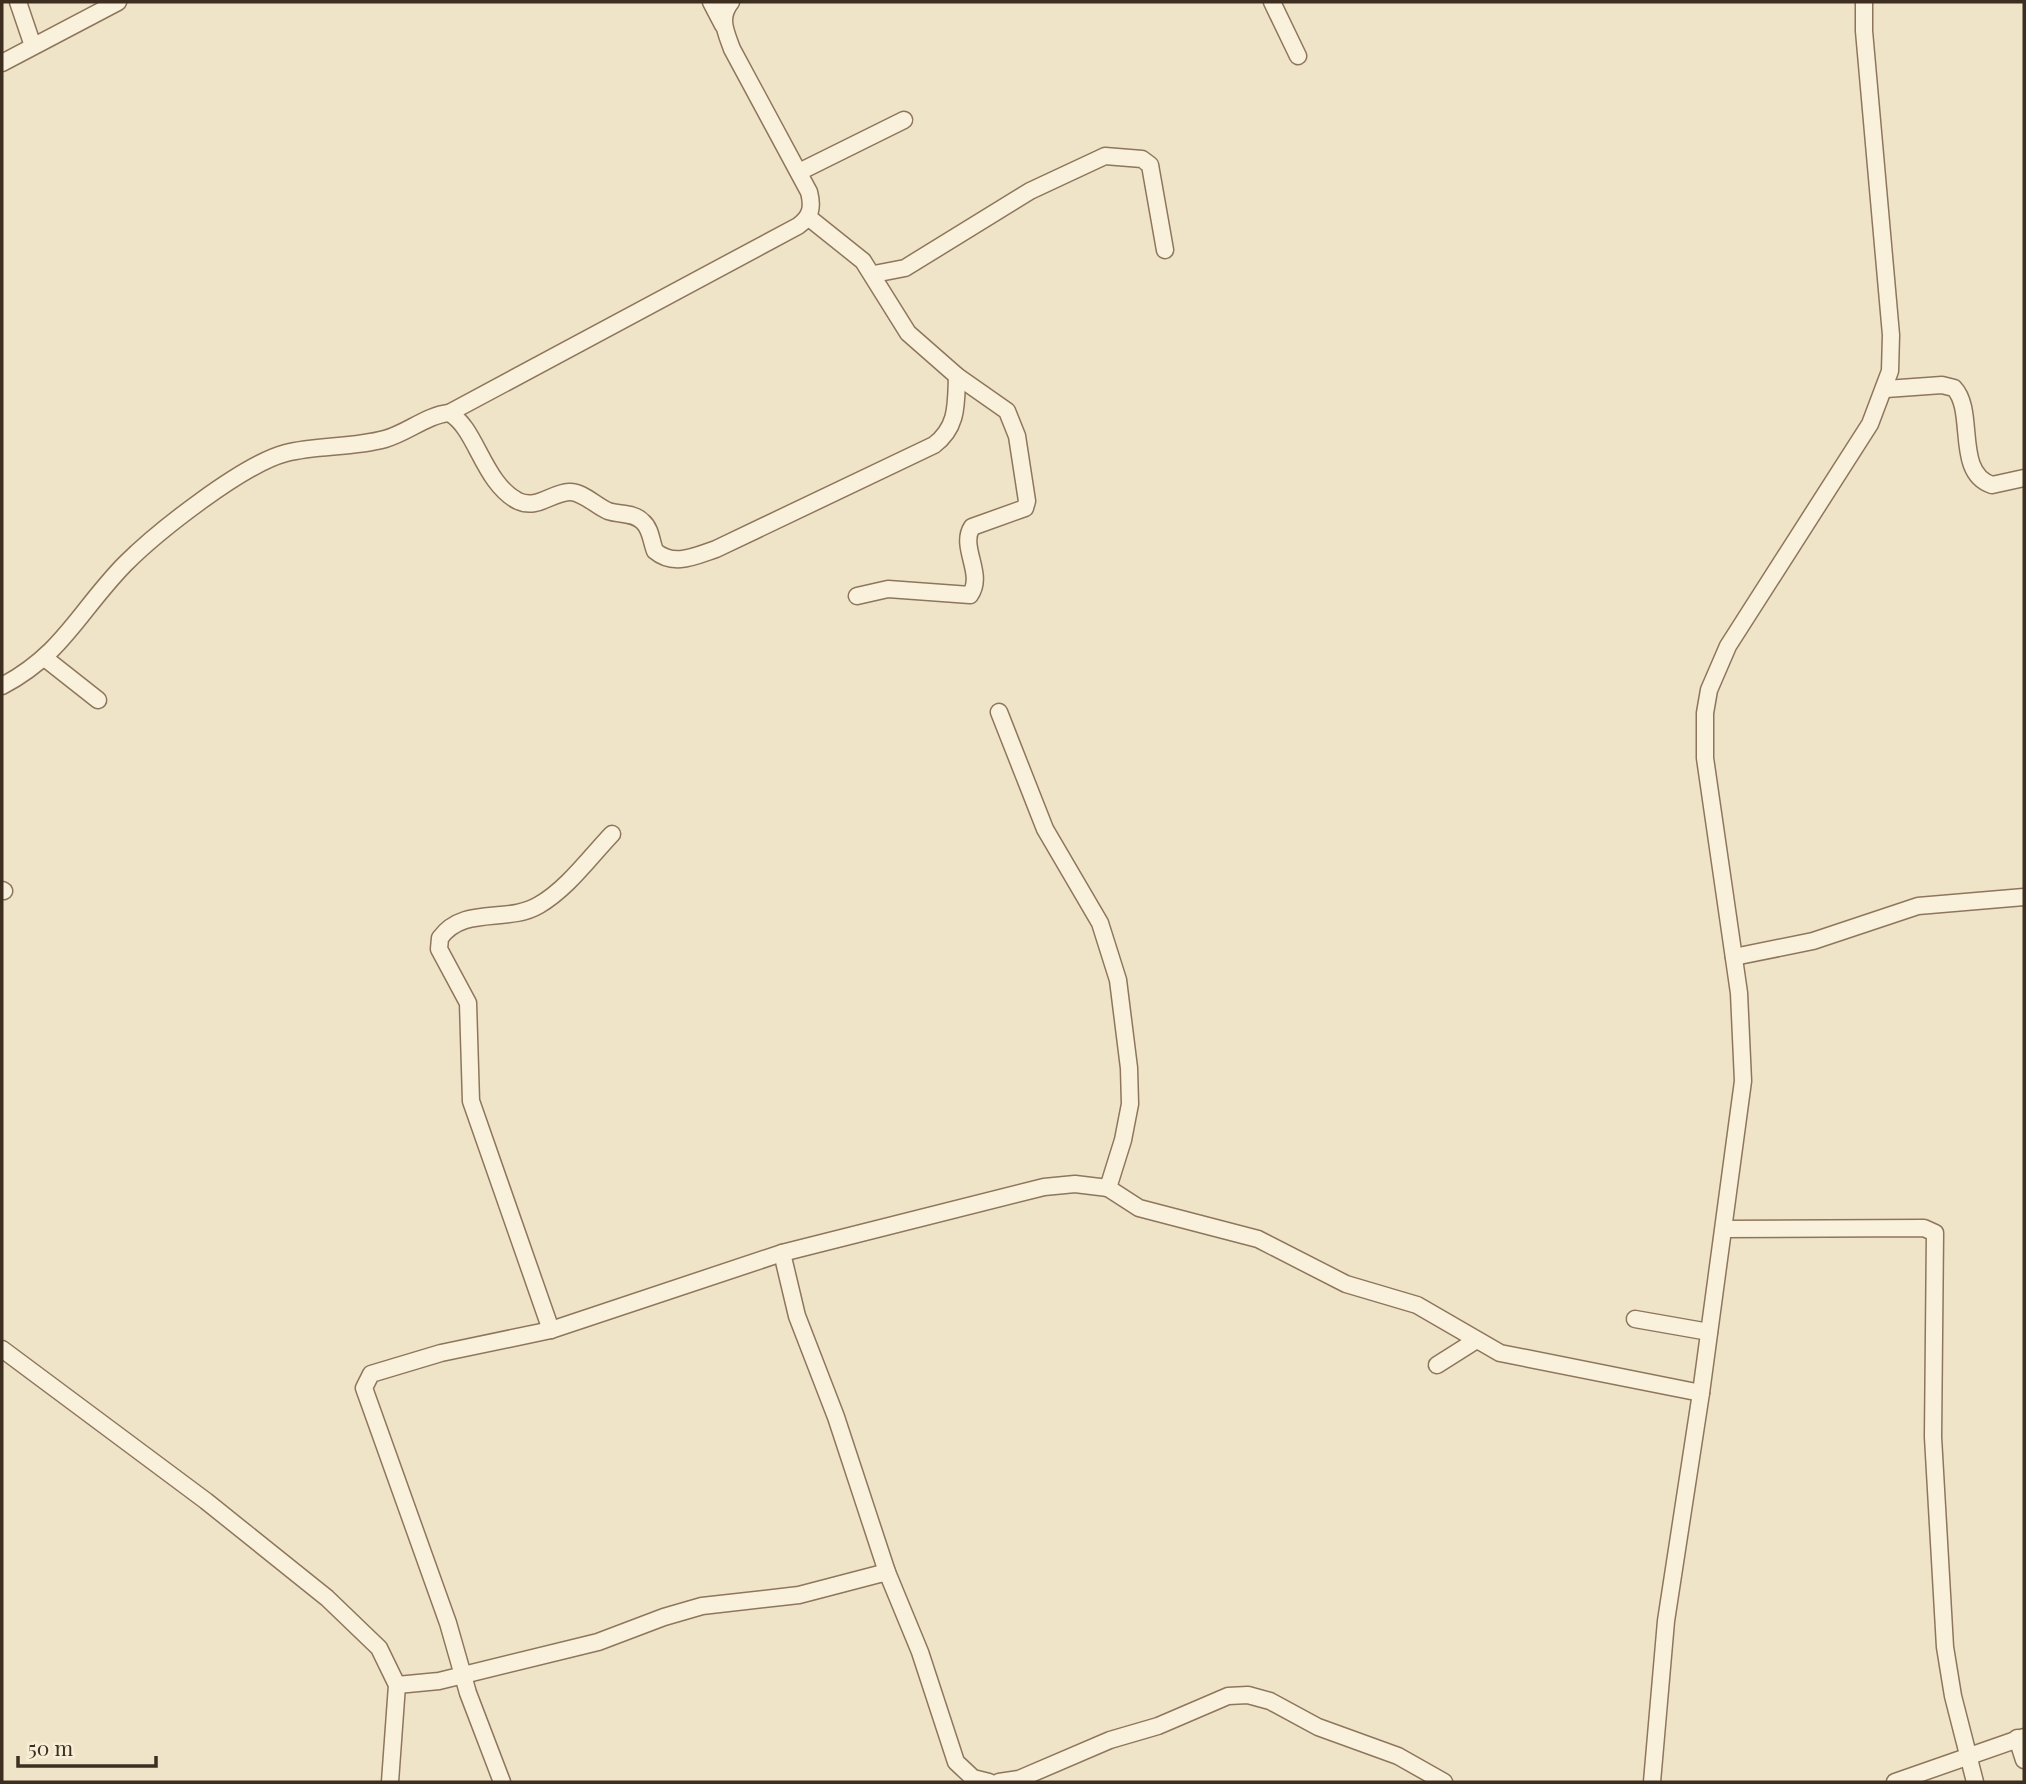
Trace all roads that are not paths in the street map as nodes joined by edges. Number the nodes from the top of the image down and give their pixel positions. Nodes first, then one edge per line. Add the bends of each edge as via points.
1 (18, 2) edge
2 (118, 2) edge
3 (710, 2) edge
4 (732, 2) edge
5 (1272, 2) edge
6 (1864, 2) edge
7 (723, 25) junction
8 (33, 46) junction
9 (1298, 56) dead end
10 (2, 63) edge
11 (904, 120) dead end
12 (799, 172) junction
13 (808, 217) junction
14 (1165, 250) dead end
15 (874, 274) junction
16 (957, 376) junction
17 (1886, 389) junction
18 (449, 413) junction
19 (2024, 478) edge
20 (857, 596) dead end
21 (46, 659) junction
22 (2, 686) edge
23 (98, 700) dead end
24 (999, 712) dead end
25 (612, 834) dead end
26 (2024, 897) edge
27 (1734, 957) junction
28 (1108, 1188) junction
29 (1724, 1229) junction
30 (782, 1253) junction
31 (1635, 1319) dead end
32 (551, 1331) junction
33 (1709, 1332) junction
34 (1475, 1341) junction
35 (2, 1349) edge
36 (1437, 1365) dead end
37 (1701, 1393) junction
38 (887, 1572) junction
39 (462, 1675) junction
40 (397, 1685) junction
41 (2021, 1737) edge
42 (1970, 1756) junction
43 (2024, 1760) edge
44 (390, 1782) edge
45 (502, 1782) edge
46 (989, 1782) edge
47 (999, 1782) edge
48 (1444, 1782) edge
49 (1652, 1782) edge
50 (1895, 1782) edge
51 (1975, 1782) edge

1 - 8 street
2 - 8 street
3 - 7 street
4 - 7 street via 724,12
5 - 9 street
6 - 17 street via 1891,335
7 - 12 street
8 - 10 street
11 - 12 street
12 - 13 street via 812,202
13 - 15 street via 852,249
13 - 18 street
14 - 15 street via 1150,165 1142,159 1105,156 1030,191 905,268
15 - 16 street via 908,333
16 - 18 street via 953,424 934,445 716,549 681,560 655,551 642,519 604,509 576,493 526,504 511,496 492,477
16 - 20 street via 1007,411 1013,421 1027,506 972,527 968,540 975,580 970,595 887,589
17 - 19 street via 1954,388 1960,398 1969,453 1980,478 1992,485
17 - 27 street via 1870,424 1728,646 1709,690 1705,758
18 - 21 street via 389,438 283,453 240,476 141,549
21 - 22 street
21 - 23 street
24 - 28 street via 1045,829 1100,923 1118,980 1130,1104
25 - 32 street via 538,906 460,919 440,937 439,949 468,1003 471,1101
26 - 27 street via 1919,906 1813,941
27 - 29 street via 1743,1081
28 - 30 street via 1044,1187
28 - 34 street via 1139,1208 1258,1239 1346,1284 1417,1306
29 - 33 street
29 - 42 street via 1924,1228 1935,1233 1933,1437 1945,1647
30 - 32 street
30 - 38 street via 797,1316
31 - 33 street
32 - 39 street via 441,1353 365,1379 363,1388 448,1623
33 - 37 street
34 - 36 street
34 - 37 street via 1512,1356
35 - 40 street via 117,1432 327,1598 379,1648
37 - 49 street via 1666,1620
38 - 39 street via 799,1595 702,1606 598,1642
38 - 46 street via 956,1762 973,1778
39 - 40 street
39 - 45 street
40 - 44 street
41 - 42 street
41 - 43 street
42 - 50 street
42 - 51 street
47 - 48 street via 1019,1779 1228,1696 1248,1695 1398,1756

